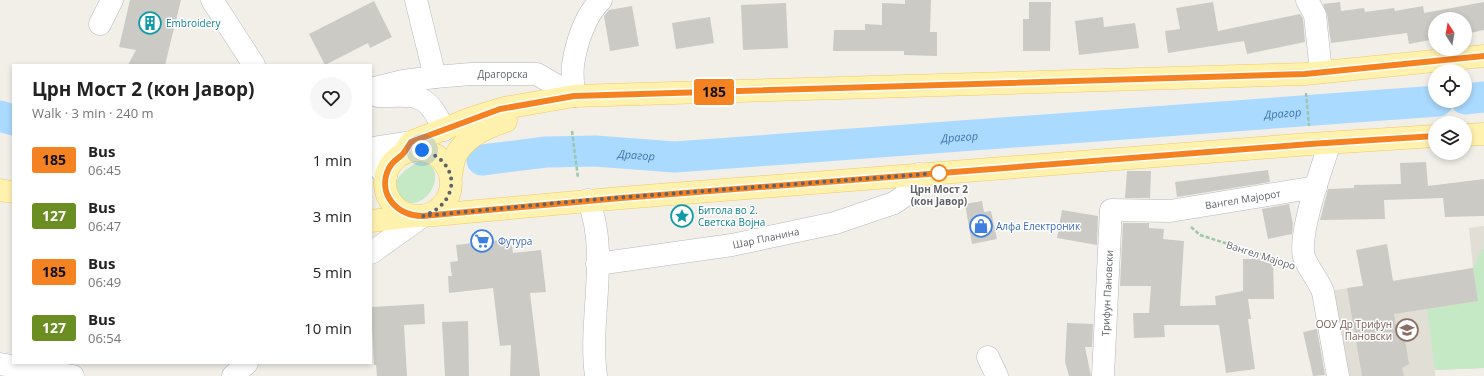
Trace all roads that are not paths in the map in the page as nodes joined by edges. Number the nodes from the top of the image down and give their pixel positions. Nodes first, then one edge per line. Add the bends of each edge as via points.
1 (112, 0) edge
2 (212, 0) edge
3 (416, 0) edge
4 (602, 0) edge
5 (1307, 0) edge
6 (100, 24) dead end
7 (1484, 56) edge
8 (253, 64) edge
9 (1321, 72) junction
10 (435, 77) junction
11 (372, 89) edge
12 (372, 96) edge
13 (574, 96) junction
14 (444, 130) junction
15 (1484, 134) edge
16 (1472, 135) edge
17 (1428, 136) edge
18 (1330, 143) junction
19 (407, 148) junction
20 (372, 151) edge
21 (372, 156) edge
22 (919, 174) junction
23 (451, 175) junction
24 (378, 184) edge
25 (1316, 187) junction
26 (0, 190) edge
27 (12, 192) edge
28 (588, 200) junction
29 (1111, 210) joint
30 (419, 216) junction
31 (372, 221) edge
32 (372, 252) edge
33 (597, 264) junction
34 (0, 364) edge
35 (246, 364) edge
36 (73, 376) edge
37 (233, 376) edge
38 (596, 376) edge
39 (1103, 376) edge
40 (1338, 376) edge

1 - 6 street
2 - 8 street
3 - 10 street
4 - 13 street via 588,20 578,43 573,66
5 - 9 street via 1315,15
7 - 9 main road
9 - 13 main road
10 - 11 street, Драгорска
10 - 13 street, Драгорска via 537,74
12 - 14 street via 415,96 425,100 432,107
13 - 14 main road via 504,108
13 - 23 main road via 547,110 506,121 479,132 455,156
14 - 19 main road
15 - 16 main road
17 - 18 main road
18 - 22 main road
18 - 25 street
19 - 20 street
19 - 23 main road via 432,153 447,166
19 - 24 main road
21 - 24 street
22 - 28 main road
22 - 33 street, Шар Планина via 904,196 894,202 835,223 732,245
23 - 30 main road via 449,197 443,206 434,212
24 - 30 main road via 385,187 394,207 404,213
25 - 29 street, Вангел Маjорот via 1170,211
25 - 40 street via 1302,244 1310,270 1324,292
26 - 27 main road
28 - 30 main road
28 - 33 street via 594,216
29 - 39 street, Трифун Пановски
30 - 31 main road
30 - 32 street
33 - 38 street via 594,340
34 - 36 street
35 - 37 street

